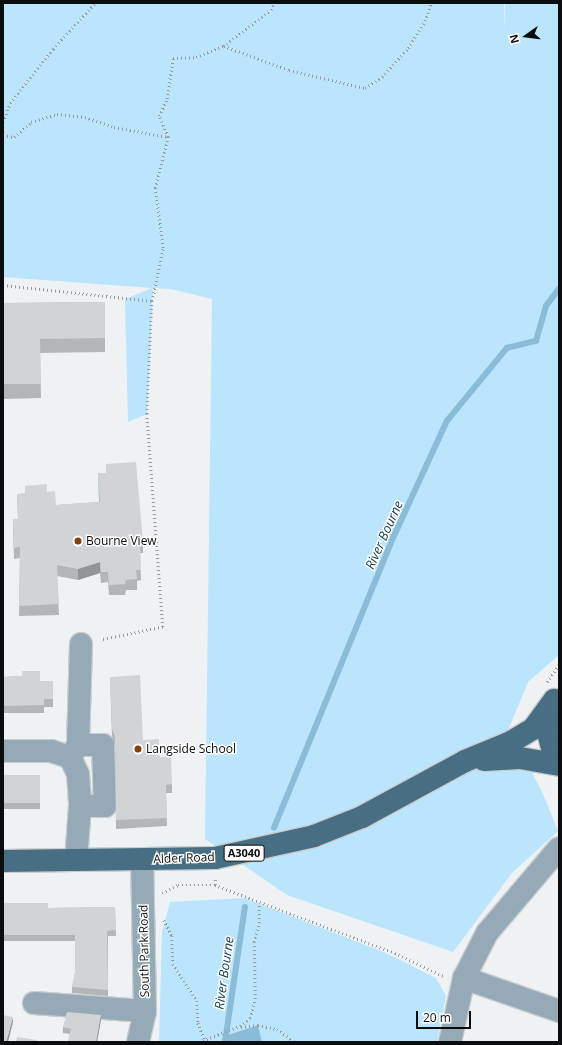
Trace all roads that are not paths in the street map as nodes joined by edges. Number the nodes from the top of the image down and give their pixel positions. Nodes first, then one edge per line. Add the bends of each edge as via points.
1 (81, 644) road end
2 (556, 695) edge
3 (3, 751) edge
4 (74, 751) junction
5 (465, 761) junction
6 (559, 764) edge
7 (80, 806) junction
8 (559, 848) edge
9 (76, 860) junction
10 (142, 860) junction
11 (559, 860) edge
12 (3, 861) edge
13 (541, 873) junction
14 (462, 982) junction
15 (34, 1003) dead end
16 (145, 1011) junction
17 (559, 1011) edge
18 (138, 1042) edge
19 (450, 1042) edge

1 - 4 street
2 - 5 main road, Alder Road / A3040 via 533,729 512,742
2 - 6 main road, A3040 via 549,718 548,733
3 - 4 street
4 - 7 street
4 - 7 street via 103,745 105,806
5 - 6 main road, Alder Road / A3040 via 520,758
5 - 10 main road, Alder Road / A3040 via 362,817 314,836 215,858
7 - 9 street
8 - 13 street
9 - 10 main road, Alder Road / A3040
9 - 12 main road, Alder Road / A3040
10 - 16 street, South Park Road
11 - 13 street
13 - 14 street via 508,906 487,933
14 - 17 street
14 - 19 street
15 - 16 street
16 - 18 street, South Park Road

